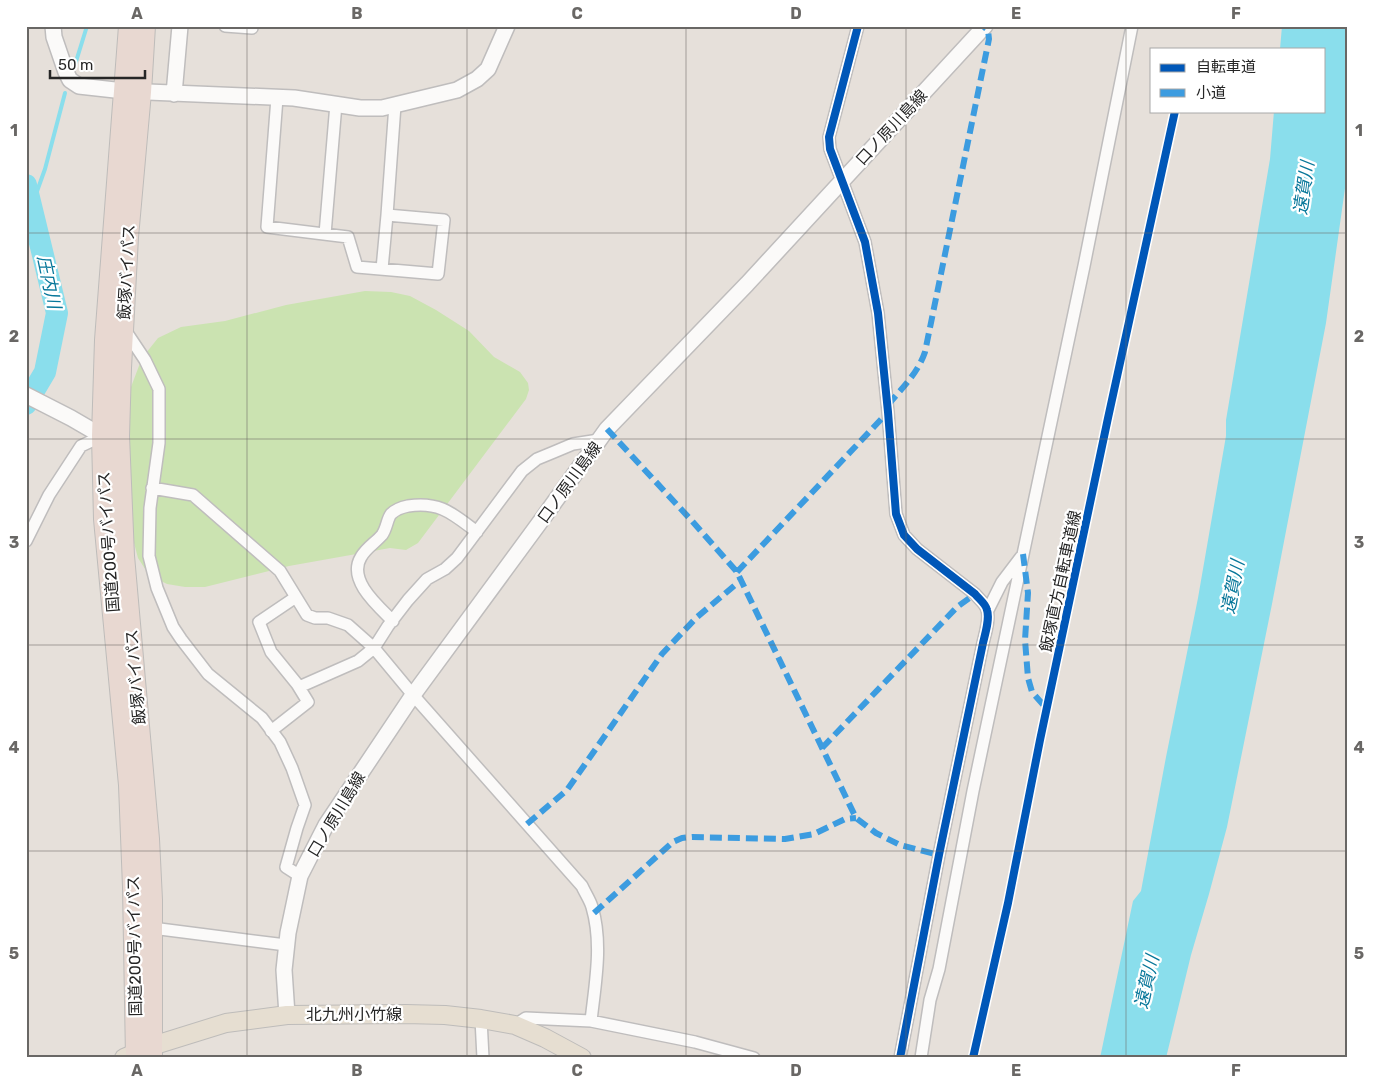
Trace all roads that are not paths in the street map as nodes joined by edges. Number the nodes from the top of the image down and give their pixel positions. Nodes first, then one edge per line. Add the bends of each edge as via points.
1 (53, 26) edge
2 (129, 26) edge
3 (145, 26) edge
4 (180, 26) edge
5 (224, 26) edge
6 (252, 26) edge
7 (506, 26) edge
8 (858, 26) edge
9 (984, 26) edge
10 (1132, 26) edge
11 (133, 92) junction
12 (174, 94) junction
13 (277, 98) junction
14 (336, 104) junction
15 (395, 105) junction
16 (841, 181) junction
17 (388, 215) junction
18 (325, 234) junction
19 (382, 269) junction
20 (123, 327) junction
21 (26, 394) edge
22 (110, 436) junction
23 (599, 440) junction
24 (152, 488) junction
25 (477, 532) junction
26 (26, 541) edge
27 (1023, 554) junction
28 (296, 597) junction
29 (988, 610) junction
30 (393, 621) junction
31 (374, 648) junction
32 (299, 687) junction
33 (413, 695) junction
34 (271, 731) junction
35 (300, 876) junction
36 (152, 928) junction
37 (286, 946) junction
38 (286, 1015) junction
39 (481, 1019) junction
40 (591, 1021) junction
41 (515, 1025) junction
42 (140, 1054) edge
43 (483, 1058) edge
44 (582, 1058) edge
45 (754, 1058) edge
46 (900, 1058) edge
47 (921, 1058) edge

1 - 11 main road via 61,61 70,80 79,86
2 - 11 highway, 国道200号バイパス
3 - 11 highway, 飯塚バイパス
4 - 12 main road
5 - 6 street
7 - 15 main road via 488,69 477,79 457,90
8 - 16 street via 829,136
9 - 16 main road, 口ノ原川島線
10 - 27 street
11 - 12 main road
11 - 20 highway, 飯塚バイパス
11 - 22 highway, 国道200号バイパス via 105,340
12 - 13 main road
13 - 14 main road
13 - 18 street via 267,227
14 - 15 main road via 360,108
14 - 18 street
15 - 17 street
16 - 23 main road, 口ノ原川島線
16 - 29 street via 865,242 878,313 896,514 904,535 917,549 974,594
17 - 19 street
17 - 19 street via 444,220 438,274
18 - 19 street via 348,237 357,267
20 - 22 highway, 飯塚バイパス
20 - 24 street via 159,389 159,443
21 - 22 main road
22 - 26 street via 81,446 49,495
22 - 36 highway, 飯塚バイパス via 149,839
22 - 42 highway, 国道200号バイパス via 104,519 129,785
23 - 25 street via 574,444 537,459 522,471
23 - 33 main road, 口ノ原川島線
24 - 28 street via 193,495 280,571
24 - 34 street via 149,556 157,588 173,627 208,674 262,718
25 - 30 street via 445,570 427,579
25 - 30 street via 439,507 402,507 391,515 386,530 367,548 357,568 363,587
27 - 29 street via 1002,582
27 - 47 street via 930,1000
28 - 31 street via 307,615 348,625
28 - 32 street via 259,622 271,652
29 - 46 street
30 - 31 street
31 - 32 street via 358,661
31 - 33 street
32 - 34 street via 308,702
33 - 35 main road, 口ノ原川島線 via 326,825
33 - 40 street via 582,886 592,905 597,929
34 - 35 street via 292,768 305,805 286,867
35 - 37 main road, 口ノ原川島線
36 - 37 street
36 - 42 highway, 飯塚バイパス
37 - 38 main road, 口ノ原川島線
38 - 39 main road, 北九州小竹線 via 405,1014
38 - 42 main road, 北九州小竹線 via 226,1023
39 - 41 main road, 北九州小竹線
39 - 43 street
40 - 41 street via 526,1018
40 - 45 street via 695,1042
41 - 44 main road, 北九州小竹線

